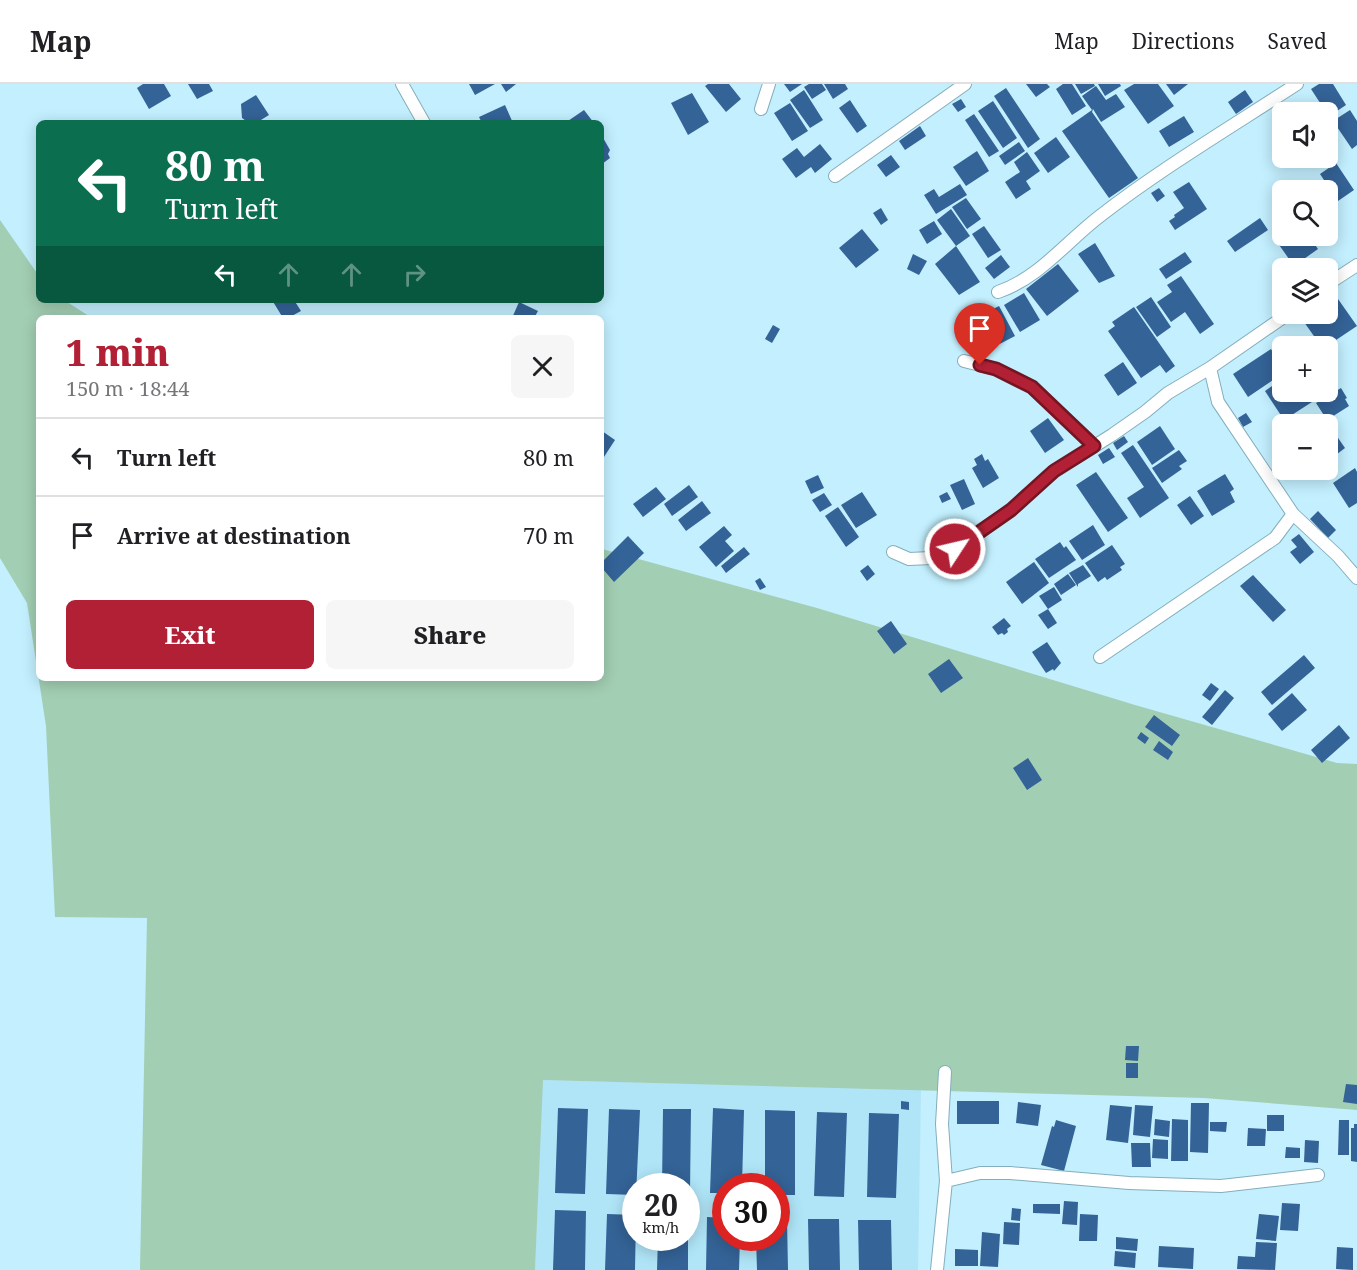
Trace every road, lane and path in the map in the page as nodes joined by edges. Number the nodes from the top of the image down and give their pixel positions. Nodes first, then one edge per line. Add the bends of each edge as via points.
1 (402, 84) edge
2 (769, 84) edge
3 (965, 84) edge
4 (1297, 84) edge
5 (761, 109) dead end
6 (422, 120) edge
7 (835, 176) dead end
8 (1357, 265) edge
9 (1338, 277) edge
10 (998, 292) dead end
11 (1274, 324) edge
12 (964, 361) dead end
13 (1210, 368) junction
14 (1094, 446) junction
15 (1293, 514) junction
16 (893, 552) dead end
17 (1357, 578) edge
18 (1100, 657) dead end
19 (945, 1072) dead end
20 (1318, 1175) dead end
21 (945, 1182) junction
22 (937, 1270) edge

1 - 6 street
2 - 5 street
3 - 7 street
4 - 10 street via 1100,216 1029,277
8 - 9 street
11 - 13 street
12 - 14 street via 996,369 1032,387
13 - 14 street
13 - 15 street via 1218,402
14 - 16 street via 1054,471 1011,510 955,549 931,558 909,559
15 - 17 street
15 - 18 street via 1275,538
19 - 21 street
20 - 21 street via 1221,1186 1010,1173 980,1173
21 - 22 street

